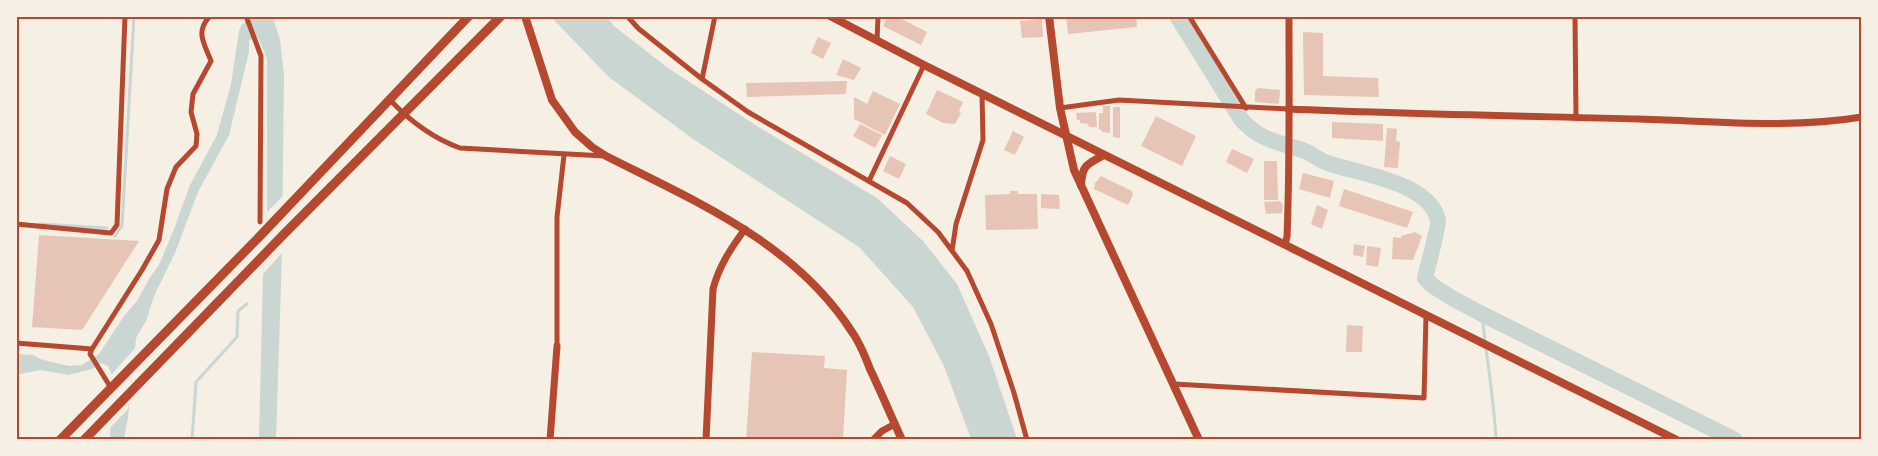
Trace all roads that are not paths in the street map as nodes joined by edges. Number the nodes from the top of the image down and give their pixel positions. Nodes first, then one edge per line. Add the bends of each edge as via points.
1 (125, 16) edge
2 (210, 16) edge
3 (246, 16) edge
4 (470, 16) edge
5 (501, 16) edge
6 (525, 16) edge
7 (627, 16) edge
8 (715, 16) edge
9 (830, 16) edge
10 (878, 16) edge
11 (1049, 16) edge
12 (1189, 16) edge
13 (1289, 16) edge
14 (1575, 16) edge
15 (877, 41) junction
16 (924, 65) junction
17 (702, 79) junction
18 (982, 94) junction
19 (390, 100) junction
20 (1060, 108) junction
21 (1246, 108) junction
22 (1288, 109) junction
23 (404, 115) junction
24 (1862, 117) edge
25 (1576, 118) junction
26 (1066, 136) junction
27 (564, 155) junction
28 (1104, 155) junction
29 (606, 156) junction
30 (869, 181) junction
31 (1081, 185) junction
32 (260, 222) dead end
33 (16, 224) edge
34 (746, 229) junction
35 (1285, 244) junction
36 (952, 251) junction
37 (1426, 315) junction
38 (16, 343) edge
39 (557, 346) joint
40 (92, 349) junction
41 (1174, 384) junction
42 (111, 388) junction
43 (895, 424) junction
44 (60, 440) edge
45 (84, 440) edge
46 (550, 440) edge
47 (706, 440) edge
48 (873, 440) edge
49 (902, 440) edge
50 (1027, 440) edge
51 (1199, 440) edge
52 (1677, 440) edge

1 - 33 street via 117,225 111,233
2 - 40 street via 201,36 211,61 193,94 191,112 196,146 176,167 167,189 159,240
3 - 32 street via 261,56
4 - 19 highway
5 - 23 highway
6 - 29 main road via 552,100 575,132
7 - 17 street
8 - 17 street
9 - 15 main road
10 - 15 street
11 - 20 main road
12 - 21 street
13 - 22 street
14 - 25 street
15 - 16 main road
16 - 18 main road
16 - 30 street
17 - 30 street via 748,112
18 - 26 main road
18 - 36 street via 983,140 956,224
19 - 23 street
19 - 42 highway
20 - 21 street via 1119,100
20 - 26 main road
21 - 22 street
22 - 25 street
22 - 35 street via 1290,166
23 - 27 street via 428,134 460,148
23 - 45 highway
24 - 25 street via 1769,123
26 - 28 main road
26 - 31 main road
27 - 29 street
27 - 39 street via 557,217
28 - 31 main road via 1084,167
28 - 35 main road
29 - 34 main road
30 - 36 street via 907,203
31 - 41 main road
34 - 43 main road via 781,254 830,300 853,333
34 - 47 street via 727,255 713,289
35 - 37 main road
36 - 50 street via 967,271 991,324
37 - 41 street via 1424,398
37 - 52 main road
38 - 40 street
39 - 46 street
40 - 42 street via 90,354
41 - 51 main road
42 - 44 highway
43 - 48 street
43 - 49 main road

